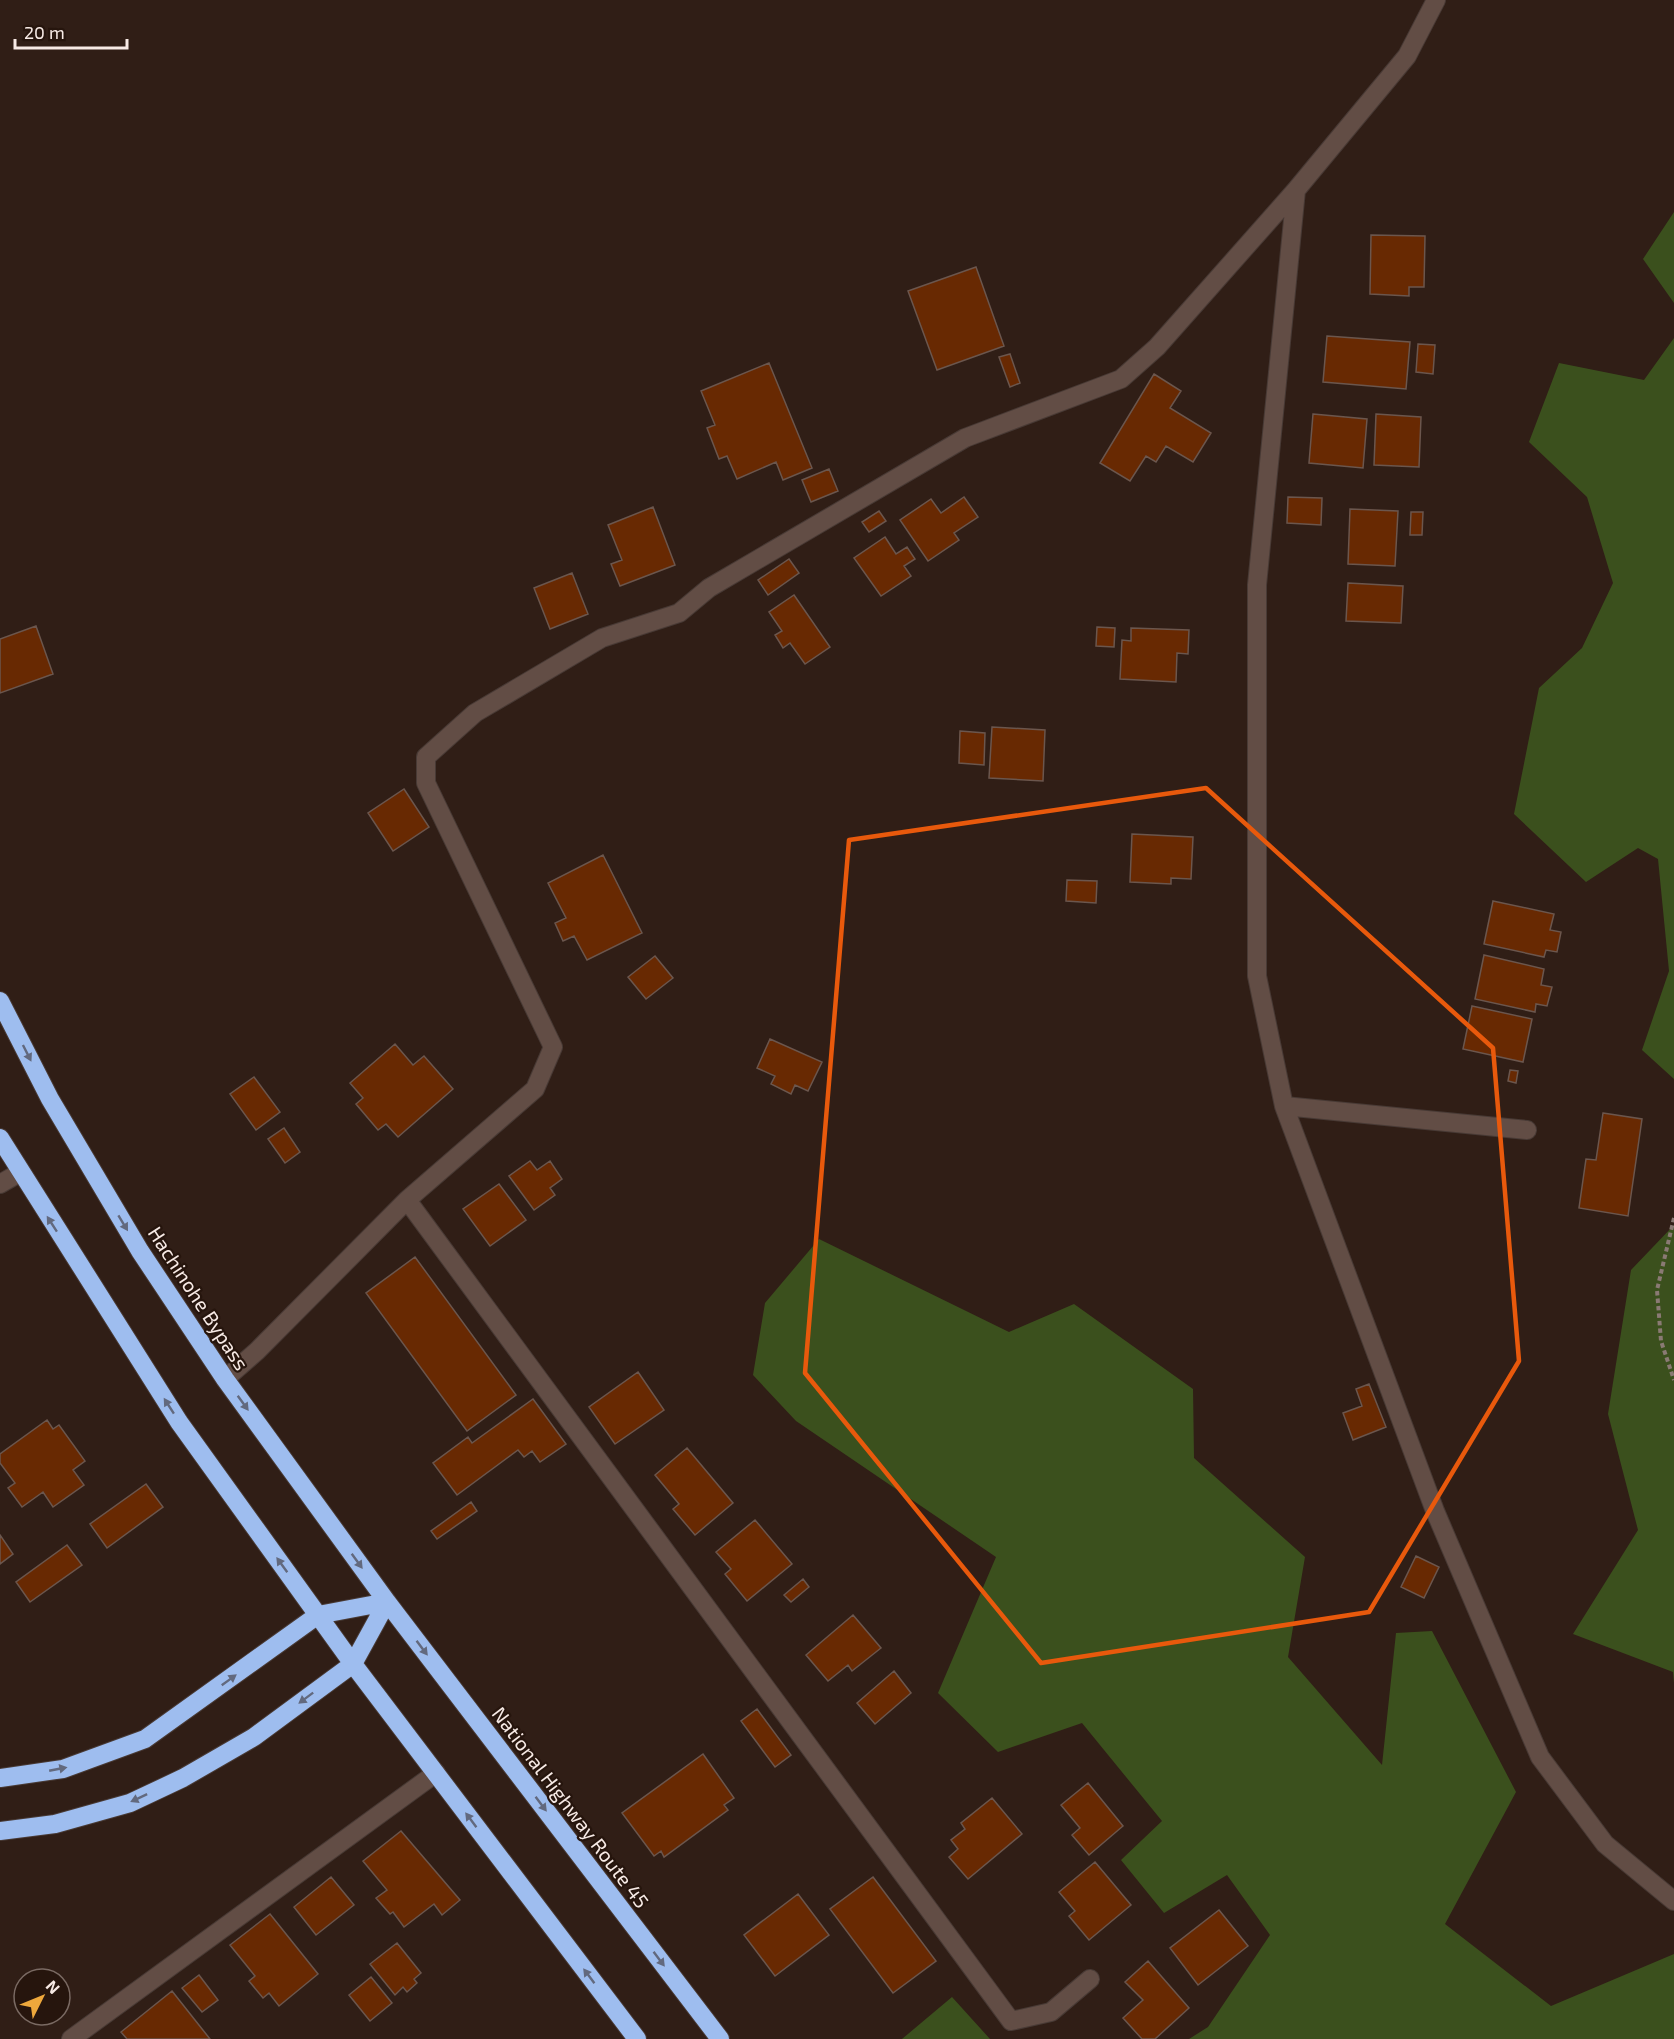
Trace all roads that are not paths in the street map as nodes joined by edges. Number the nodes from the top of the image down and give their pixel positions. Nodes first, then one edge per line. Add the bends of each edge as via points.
1 (1436, 0) edge
2 (1296, 190) junction
3 (0, 1001) edge
4 (1284, 1106) junction
5 (1527, 1130) dead end
6 (0, 1138) edge
7 (19, 1173) junction
8 (0, 1184) edge
9 (406, 1200) junction
10 (225, 1379) junction
11 (387, 1602) junction
12 (318, 1615) junction
13 (353, 1664) junction
14 (436, 1773) junction
15 (0, 1778) edge
16 (0, 1831) edge
17 (1674, 1901) edge
18 (1090, 1978) dead end
19 (71, 2039) edge
20 (637, 2039) edge
21 (720, 2039) edge

1 - 2 street via 1407,56
2 - 4 street via 1257,585 1257,976
2 - 9 street via 1157,347 1121,379 965,438 709,588 679,613 602,638 475,713 426,758 426,783 553,1047 535,1089
3 -> 10 highway, Hachinohe Bypass via 50,1099 140,1251
4 - 5 street
4 - 17 street via 1435,1511 1540,1757 1605,1844
6 - 7 highway
7 - 8 street
12 -> 7 highway via 179,1422
9 - 10 street
9 - 18 street via 1011,2021 1051,2012
10 -> 11 highway, Hachinohe Bypass
11 - 12 highway
11 - 13 highway
11 -> 21 highway, National Highway Route 45
12 - 13 highway
15 -> 12 highway via 63,1769 146,1738
13 - 14 highway
13 -> 16 highway via 254,1737 162,1788 130,1803 55,1824
14 - 19 street
20 -> 14 highway

